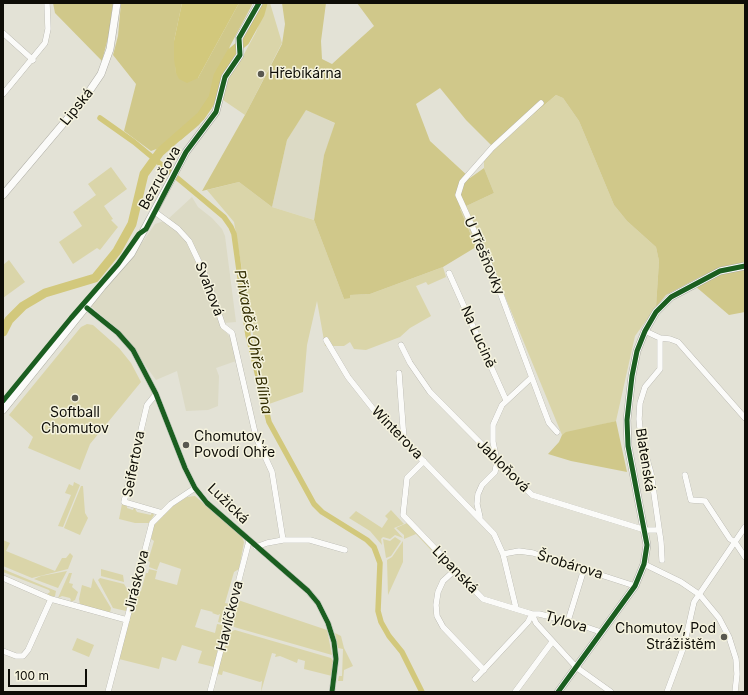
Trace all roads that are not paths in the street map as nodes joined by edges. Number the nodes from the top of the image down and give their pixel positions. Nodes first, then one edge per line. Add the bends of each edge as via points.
1 (47, 3) edge
2 (117, 3) edge
3 (259, 3) edge
4 (3, 33) edge
5 (32, 60) junction
6 (3, 94) edge
7 (541, 103) dead end
8 (3, 195) edge
9 (154, 212) junction
10 (745, 266) edge
11 (449, 274) dead end
12 (87, 308) junction
13 (645, 330) junction
14 (660, 338) junction
15 (326, 340) dead end
16 (401, 345) dead end
17 (399, 373) dead end
18 (531, 378) junction
19 (156, 394) junction
20 (506, 400) junction
21 (3, 410) edge
22 (745, 418) edge
23 (557, 432) dead end
24 (404, 440) junction
25 (424, 461) junction
26 (497, 461) junction
27 (685, 475) dead end
28 (195, 488) junction
29 (162, 513) junction
30 (480, 517) junction
31 (745, 527) edge
32 (645, 530) junction
33 (659, 530) junction
34 (283, 540) junction
35 (249, 541) junction
36 (735, 542) junction
37 (256, 547) junction
38 (345, 550) dead end
39 (503, 554) junction
40 (745, 557) edge
41 (662, 560) dead end
42 (644, 564) junction
43 (584, 569) junction
44 (455, 570) junction
45 (3, 578) edge
46 (635, 586) junction
47 (700, 595) junction
48 (51, 599) junction
49 (516, 608) junction
50 (532, 614) junction
51 (126, 620) junction
52 (568, 621) junction
53 (601, 632) junction
54 (552, 642) junction
55 (3, 651) edge
56 (576, 667) junction
57 (484, 670) junction
58 (475, 679) dead end
59 (108, 692) edge
60 (210, 692) edge
61 (332, 692) edge
62 (515, 692) edge
63 (558, 692) edge
64 (611, 692) edge
65 (666, 692) edge
66 (734, 692) edge

1 - 5 street via 46,43
2 - 8 street, Lipská via 112,42 101,74 84,99
3 - 9 street, Bezručova via 239,38 240,55 225,78 216,112 186,152
4 - 5 street
5 - 6 street
7 - 18 street, U Třešňovky via 492,148 462,182 458,195 491,268
9 - 12 street, Bezručova via 131,254
9 - 34 street, Svahová via 178,229 189,241 208,281 223,326 232,333 256,437 272,472
10 - 13 street, Blatenská via 720,271 671,297 656,312
11 - 20 street, Na Lucině
12 - 19 street, Lužická via 118,333 133,350
12 - 21 street, Bezručova
13 - 14 street
13 - 32 street, Blatenská via 637,351 627,420 628,446
14 - 22 street via 670,338 678,342
14 - 33 street via 660,369 645,387 639,419 641,438 651,473
15 - 24 street, Winterova via 352,382 374,410
16 - 26 street, Jabloňová via 430,392
17 - 24 street
18 - 20 street
18 - 23 street, U Třešňovky via 549,423
19 - 28 street, Lužická
19 - 29 street, Seifertova via 147,405 124,502
20 - 26 street via 493,425
24 - 25 street, Winterova
25 - 30 street, Winterova
25 - 44 street, Lipanská via 407,478 403,515
26 - 30 street via 495,472 482,485 478,494
26 - 32 street, Jabloňová via 532,495
27 - 36 street via 691,500 705,502 730,539
28 - 29 street, Jiráskova
28 - 35 street, Lužická via 207,503
29 - 51 street, Jiráskova via 152,523
30 - 39 street, Winterova via 494,534
31 - 36 street
32 - 33 street, Jabloňová
32 - 42 street, Blatenská via 647,546
33 - 41 street
34 - 37 street
34 - 38 street via 310,540
35 - 37 street, Lužická
35 - 60 street, Havlíčkova
36 - 40 street
36 - 47 street
37 - 61 street, Lužická via 308,591 318,603 328,623 336,659
39 - 43 street, Šrobárova via 526,552
39 - 49 street, Winterova
42 - 46 street, Blatenská
42 - 47 street via 681,582
43 - 46 street, Šrobárova
43 - 52 street
44 - 49 street, Lipanská via 483,599
44 - 57 street via 443,580 438,592 437,616 442,628
45 - 48 street
46 - 53 street, Blatenská
47 - 65 street via 694,602 684,646
47 - 66 street via 719,618 729,637 736,659
48 - 51 street
48 - 55 street via 23,656
49 - 50 street, Lipanská
50 - 52 street, Tylova
50 - 54 street
50 - 57 street via 528,622
51 - 59 street, Jiráskova
52 - 53 street, Tylova
53 - 56 street, Blatenská
54 - 56 street
54 - 62 street
56 - 63 street, Blatenská
56 - 64 street
57 - 58 street

